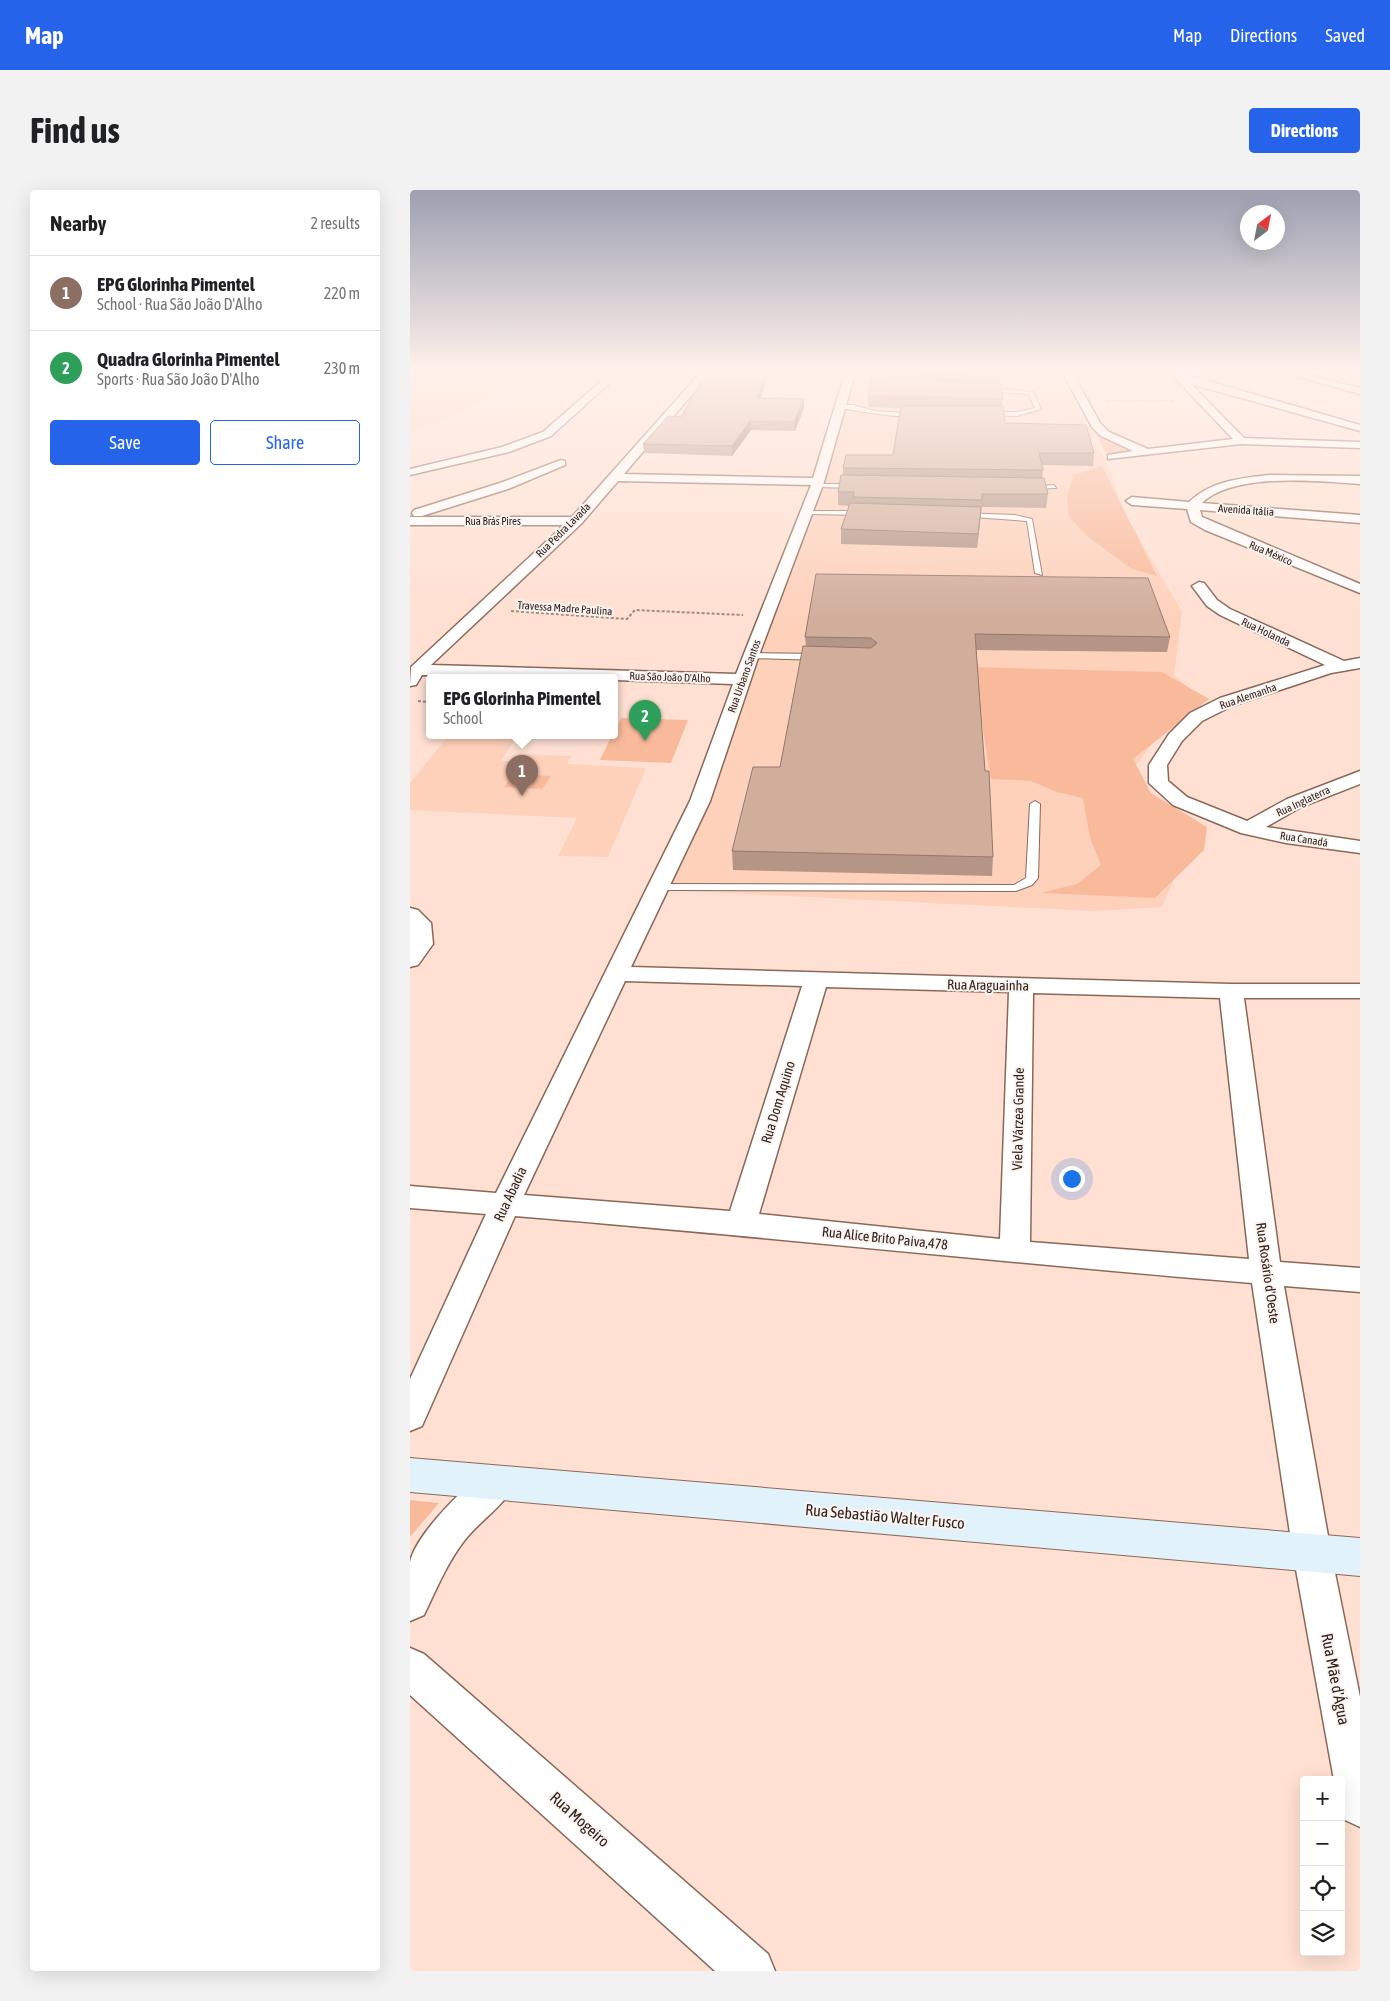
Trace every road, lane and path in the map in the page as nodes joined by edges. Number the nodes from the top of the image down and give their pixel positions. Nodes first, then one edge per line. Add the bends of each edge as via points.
1 (493, 453) edge
2 (634, 453) edge
3 (826, 453) edge
4 (1147, 453) edge
5 (1112, 457) dead end
6 (561, 463) dead end
7 (410, 472) edge
8 (613, 477) junction
9 (1360, 480) edge
10 (816, 484) junction
11 (869, 486) edge
12 (1016, 488) edge
13 (1054, 488) dead end
14 (1132, 501) dead end
15 (1192, 506) junction
16 (807, 512) junction
17 (869, 514) edge
18 (957, 515) edge
19 (410, 516) edge
20 (1344, 517) junction
21 (1360, 519) edge
22 (410, 521) edge
23 (576, 521) junction
24 (1360, 523) edge
25 (1039, 573) dead end
26 (1199, 586) dead end
27 (1360, 589) edge
28 (480, 610) junction
29 (766, 616) junction
30 (751, 655) junction
31 (832, 658) edge
32 (1360, 662) edge
33 (1341, 666) junction
34 (414, 675) edge
35 (618, 677) edge
36 (742, 678) junction
37 (1360, 777) edge
38 (1035, 804) dead end
39 (1248, 829) junction
40 (1360, 847) edge
41 (659, 887) junction
42 (410, 915) edge
43 (410, 960) edge
44 (616, 974) junction
45 (816, 981) junction
46 (1021, 986) junction
47 (1231, 991) junction
48 (1360, 991) edge
49 (410, 1197) edge
50 (505, 1205) junction
51 (741, 1224) junction
52 (1015, 1252) junction
53 (1266, 1272) junction
54 (1360, 1280) edge
55 (410, 1416) edge
56 (410, 1475) edge
57 (497, 1484) junction
58 (1312, 1553) junction
59 (1360, 1558) edge
60 (410, 1602) edge
61 (410, 1668) edge
62 (1360, 1805) edge
63 (751, 1971) edge

1 - 7 street
2 - 8 street, Rua Pedra Lavada
3 - 10 street, Rua Urbano Santos
4 - 5 street
6 - 19 street, Rua Brás Pires via 504,486
8 - 10 street
8 - 23 street, Rua Pedra Lavada
9 - 15 street via 1250,481 1210,491 1196,499
10 - 11 lane
10 - 16 street, Rua Urbano Santos
12 - 13 lane
14 - 15 street, Avenida Itália
15 - 20 street, Avenida Itália
15 - 27 street, Rua México via 1196,519 1210,527
16 - 17 lane
16 - 29 street, Rua Urbano Santos
18 - 25 lane via 1015,516 1030,520
20 - 21 street, Avenida Itália
20 - 24 street
22 - 23 street, Rua Brás Pires
23 - 28 street, Rua Pedra Lavada
26 - 33 street, Rua Holanda via 1212,603 1225,612
28 - 29 path, Travessa Madre Paulina via 627,619 635,610
28 - 34 street, Rua Pedra Lavada
29 - 30 street, Rua Urbano Santos
30 - 31 lane
30 - 36 street, Rua Urbano Santos
32 - 33 street, Rua Alemanha
33 - 39 street, Rua Alemanha via 1226,702 1196,717 1174,738 1158,765 1159,783 1180,801
35 - 36 street, Rua São João D'Alho
36 - 41 street, Rua Urbano Santos via 700,801
37 - 39 street, Rua Inglaterra via 1294,803
38 - 41 lane via 1032,878 1016,888
39 - 40 street, Rua Canadá
41 - 44 street, Rua Urbano Santos
42 - 43 street via 420,924 422,944
44 - 45 street, Rua Araguainha
44 - 50 street, Rua Abadia
45 - 46 street, Rua Araguainha
45 - 51 street, Rua Dom Aquino
46 - 47 street, Rua Araguainha
46 - 52 street, Viela Várzea Grande
47 - 48 street, Rua Araguainha
47 - 53 street, Rua Rosário d'Oeste
49 - 50 street, Rua Alice Brito Paiva,478
50 - 51 street, Rua Alice Brito Paiva,478
50 - 55 street, Rua Abadia
51 - 52 street, Rua Alice Brito Paiva,478
52 - 53 street, Rua Alice Brito Paiva,478
53 - 54 street, Rua Alice Brito Paiva,478
53 - 58 street, Rua Rosário d'Oeste
56 - 57 street, Rua Sebastião Walter Fusco
57 - 58 street, Rua Sebastião Walter Fusco
57 - 60 street via 452,1527 436,1550
58 - 59 street, Rua Sebastião Walter Fusco
58 - 62 street, Rua Mãe d'Água
61 - 63 street, Rua Mogeiro

